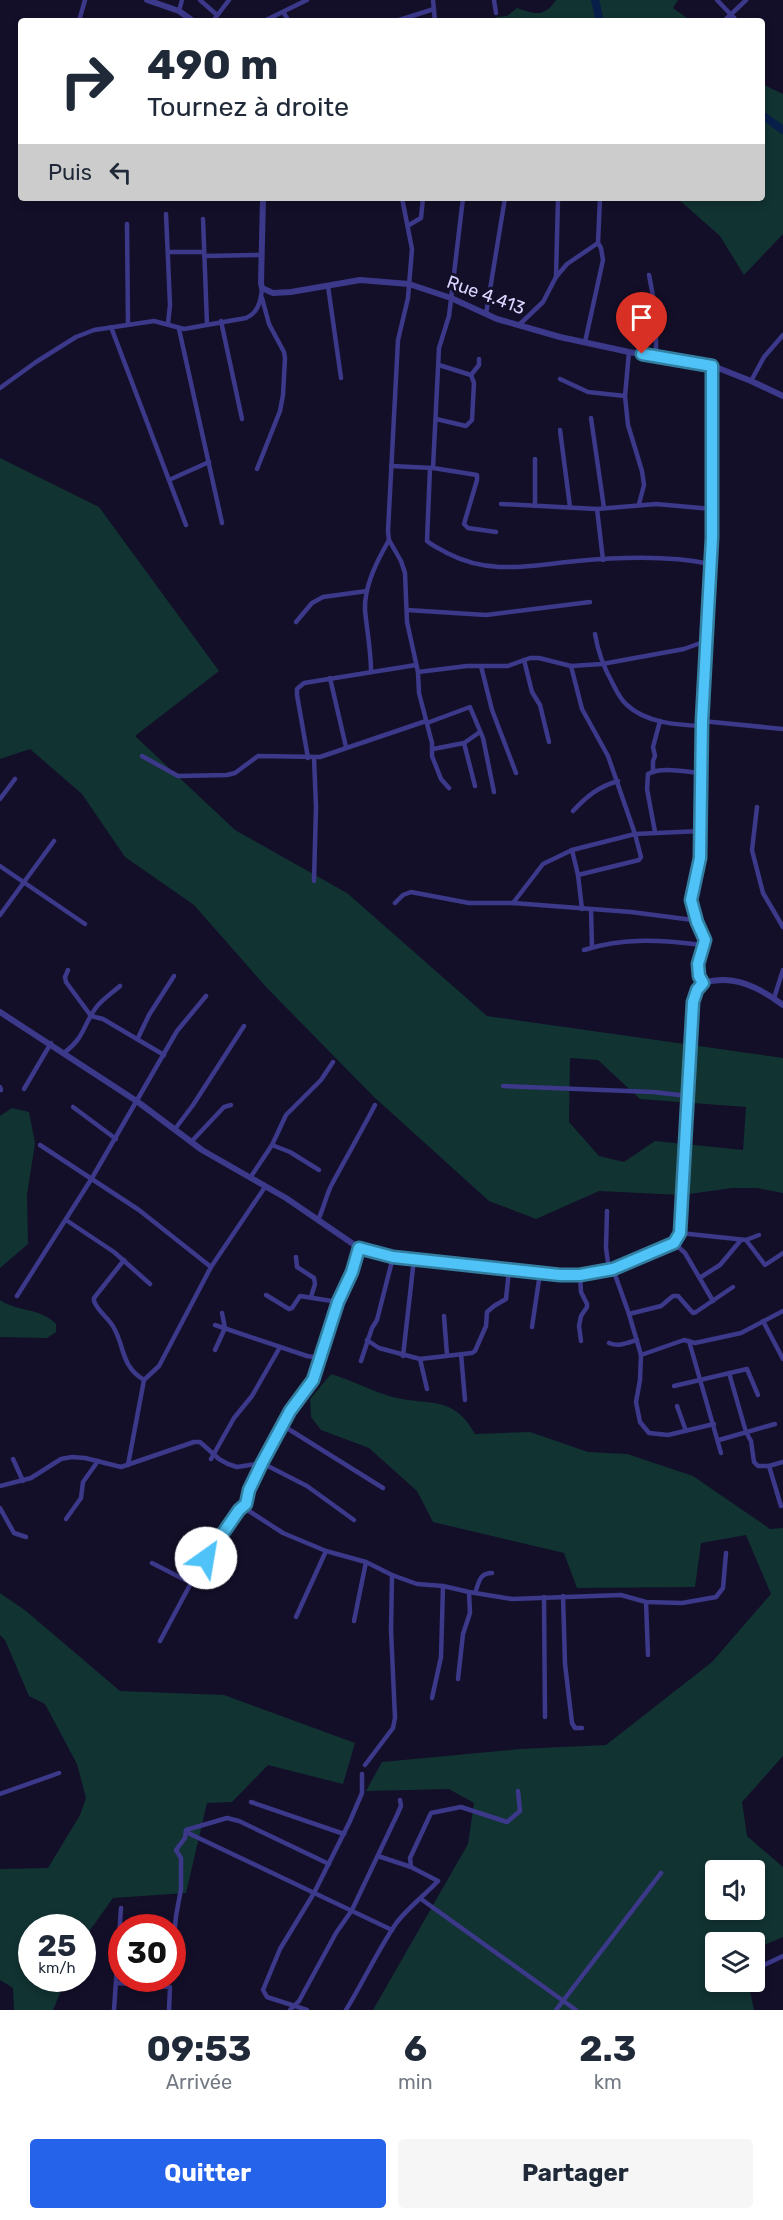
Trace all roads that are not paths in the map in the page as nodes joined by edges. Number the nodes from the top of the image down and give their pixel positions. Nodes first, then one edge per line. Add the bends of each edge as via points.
1 (85, 0) edge
2 (147, 0) edge
3 (182, 0) edge
4 (200, 0) edge
5 (229, 0) edge
6 (307, 0) edge
7 (433, 0) edge
8 (494, 0) edge
9 (717, 0) edge
10 (746, 0) edge
11 (434, 9) junction
12 (179, 11) junction
13 (283, 12) junction
14 (496, 13) dead end
15 (731, 14) junction
16 (217, 15) junction
17 (80, 18) edge
18 (189, 18) edge
19 (215, 18) edge
20 (270, 18) edge
21 (287, 18) edge
22 (406, 18) edge
23 (435, 18) edge
24 (727, 18) edge
25 (734, 18) edge
26 (263, 201) edge
27 (403, 201) edge
28 (423, 201) edge
29 (463, 201) edge
30 (505, 201) edge
31 (558, 201) edge
32 (600, 201) edge
33 (166, 214) dead end
34 (203, 219) dead end
35 (127, 224) dead end
36 (409, 225) junction
37 (598, 243) junction
38 (168, 252) junction
39 (204, 254) junction
40 (261, 255) junction
41 (650, 275) dead end
42 (556, 277) junction
43 (409, 285) junction
44 (328, 286) junction
45 (261, 292) junction
46 (451, 298) junction
47 (486, 314) junction
48 (221, 321) junction
49 (128, 324) junction
50 (168, 324) junction
51 (207, 324) junction
52 (520, 324) junction
53 (111, 327) junction
54 (179, 329) junction
55 (783, 335) edge
56 (585, 342) junction
57 (629, 352) junction
58 (656, 355) junction
59 (479, 359) dead end
60 (439, 366) junction
61 (712, 366) junction
62 (471, 375) junction
63 (341, 378) dead end
64 (560, 379) dead end
65 (751, 381) junction
66 (0, 388) edge
67 (625, 396) junction
68 (783, 396) edge
69 (591, 418) dead end
70 (436, 419) junction
71 (242, 420) dead end
72 (560, 430) dead end
73 (535, 459) dead end
74 (209, 462) junction
75 (391, 466) junction
76 (431, 468) junction
77 (257, 469) dead end
78 (169, 480) junction
79 (501, 504) dead end
80 (639, 504) junction
81 (535, 506) junction
82 (570, 507) junction
83 (597, 508) junction
84 (604, 508) junction
85 (712, 509) junction
86 (222, 523) dead end
87 (186, 525) dead end
88 (496, 532) dead end
89 (389, 540) junction
90 (603, 560) junction
91 (711, 564) junction
92 (367, 591) junction
93 (590, 602) dead end
94 (407, 610) junction
95 (296, 622) dead end
96 (595, 634) dead end
97 (706, 641) junction
98 (524, 660) junction
99 (602, 664) junction
100 (416, 665) junction
101 (481, 666) junction
102 (572, 666) junction
103 (371, 671) junction
104 (418, 672) junction
105 (330, 678) junction
106 (660, 721) junction
107 (426, 722) junction
108 (702, 723) junction
109 (783, 729) edge
110 (480, 732) junction
111 (549, 742) dead end
112 (464, 743) junction
113 (346, 747) junction
114 (433, 749) junction
115 (142, 756) dead end
116 (308, 758) junction
117 (314, 758) junction
118 (653, 771) junction
119 (516, 773) dead end
120 (701, 773) junction
121 (15, 779) dead end
122 (618, 781) junction
123 (475, 786) dead end
124 (449, 788) dead end
125 (494, 792) dead end
126 (0, 799) edge
127 (758, 807) dead end
128 (573, 811) dead end
129 (701, 831) junction
130 (655, 832) junction
131 (635, 834) junction
132 (54, 841) dead end
133 (572, 850) junction
134 (0, 866) edge
135 (578, 875) junction
136 (314, 881) dead end
137 (23, 882) junction
138 (395, 903) dead end
139 (513, 903) junction
140 (582, 909) junction
141 (591, 910) junction
142 (0, 915) edge
143 (697, 922) junction
144 (85, 924) dead end
145 (783, 927) edge
146 (703, 945) junction
147 (592, 947) junction
148 (584, 950) dead end
149 (68, 970) dead end
150 (783, 970) edge
151 (174, 976) dead end
152 (703, 983) junction
153 (120, 986) dead end
154 (206, 996) dead end
155 (774, 998) junction
156 (783, 1005) edge
157 (0, 1012) edge
158 (91, 1016) junction
159 (244, 1026) dead end
160 (138, 1038) junction
161 (51, 1043) junction
162 (65, 1052) junction
163 (164, 1054) junction
164 (333, 1062) dead end
165 (503, 1086) dead end
166 (24, 1089) dead end
167 (688, 1096) junction
168 (138, 1101) junction
169 (231, 1105) dead end
170 (375, 1105) dead end
171 (73, 1107) dead end
172 (175, 1129) junction
173 (116, 1139) junction
174 (192, 1141) junction
175 (40, 1145) dead end
176 (272, 1145) junction
177 (319, 1170) dead end
178 (92, 1178) junction
179 (250, 1178) junction
180 (265, 1187) junction
181 (607, 1211) dead end
182 (66, 1220) junction
183 (318, 1220) junction
184 (680, 1233) junction
185 (759, 1235) dead end
186 (744, 1240) junction
187 (674, 1243) junction
188 (359, 1248) junction
189 (783, 1253) edge
190 (296, 1257) dead end
191 (393, 1257) junction
192 (414, 1259) junction
193 (124, 1260) junction
194 (211, 1268) junction
195 (611, 1269) junction
196 (509, 1270) junction
197 (540, 1273) junction
198 (580, 1275) junction
199 (701, 1277) junction
200 (150, 1284) dead end
201 (733, 1287) dead end
202 (266, 1295) dead end
203 (17, 1296) dead end
204 (311, 1297) junction
205 (713, 1301) junction
206 (338, 1302) junction
207 (783, 1311) edge
208 (222, 1313) dead end
209 (630, 1314) junction
210 (444, 1316) dead end
211 (763, 1321) junction
212 (215, 1325) dead end
213 (532, 1327) dead end
214 (225, 1329) junction
215 (368, 1340) junction
216 (637, 1340) junction
217 (581, 1341) dead end
218 (689, 1341) junction
219 (609, 1343) dead end
220 (280, 1347) junction
221 (215, 1350) dead end
222 (461, 1354) junction
223 (447, 1355) junction
224 (641, 1355) junction
225 (403, 1356) junction
226 (320, 1358) junction
227 (420, 1359) junction
228 (783, 1359) edge
229 (362, 1361) dead end
230 (729, 1373) junction
231 (144, 1380) junction
232 (701, 1380) junction
233 (674, 1386) dead end
234 (427, 1389) dead end
235 (758, 1395) dead end
236 (465, 1400) dead end
237 (677, 1406) dead end
238 (714, 1424) junction
239 (775, 1424) dead end
240 (282, 1425) junction
241 (686, 1431) junction
242 (746, 1432) junction
243 (719, 1440) junction
244 (721, 1453) dead end
245 (212, 1456) junction
246 (13, 1459) dead end
247 (98, 1461) junction
248 (783, 1462) edge
249 (262, 1463) junction
250 (128, 1465) junction
251 (769, 1466) junction
252 (23, 1480) junction
253 (0, 1485) edge
254 (383, 1488) dead end
255 (246, 1504) junction
256 (781, 1506) dead end
257 (0, 1508) edge
258 (66, 1519) dead end
259 (354, 1520) dead end
260 (26, 1537) dead end
261 (326, 1551) junction
262 (726, 1553) dead end
263 (366, 1562) junction
264 (152, 1563) dead end
265 (492, 1573) dead end
266 (392, 1575) junction
267 (191, 1583) junction
268 (443, 1586) junction
269 (472, 1593) junction
270 (563, 1596) junction
271 (543, 1597) junction
272 (646, 1602) junction
273 (296, 1617) dead end
274 (354, 1621) dead end
275 (160, 1641) dead end
276 (648, 1655) dead end
277 (458, 1679) dead end
278 (432, 1698) dead end
279 (545, 1717) dead end
280 (582, 1728) dead end
281 (365, 1765) dead end
282 (59, 1773) dead end
283 (362, 1773) dead end
284 (518, 1791) dead end
285 (0, 1794) edge
286 (400, 1800) dead end
287 (251, 1802) dead end
288 (186, 1832) junction
289 (344, 1834) junction
290 (378, 1856) junction
291 (329, 1864) junction
292 (411, 1868) junction
293 (661, 1873) dead end
294 (314, 1893) junction
295 (421, 1899) junction
296 (121, 1908) dead end
297 (352, 1910) junction
298 (121, 1914) edge
299 (176, 1914) edge
300 (392, 1930) junction
301 (783, 1956) edge
302 (765, 1965) edge
303 (116, 1992) edge
304 (170, 1992) edge
305 (563, 2001) junction
306 (295, 2005) junction
307 (114, 2010) edge
308 (169, 2010) edge
309 (290, 2010) edge
310 (307, 2010) edge
311 (346, 2010) edge
312 (556, 2010) edge
313 (576, 2010) edge

1 - 17 street
2 - 12 street
3 - 12 street
4 - 16 street
5 - 16 street
6 - 13 street
7 - 11 street
8 - 14 street
9 - 15 street
10 - 15 street
11 - 22 street
11 - 23 street
12 - 18 street
13 - 20 street
13 - 21 street
15 - 24 street
15 - 25 street
16 - 19 street
26 - 40 street
27 - 36 street
28 - 36 street via 421,218
29 - 46 street
30 - 47 street
31 - 42 street
32 - 37 street
33 - 38 street
34 - 39 street
35 - 49 street
36 - 43 street
37 - 42 street via 567,264
37 - 56 street via 603,260
38 - 39 street
38 - 50 street
39 - 40 street
39 - 51 street
40 - 45 street
41 - 58 street via 656,312
42 - 52 street via 543,302
43 - 44 street, Rue 4.413 via 349,280
43 - 46 street, Rue 4.413
43 - 75 street via 398,340
44 - 45 street, Rue 4.413
44 - 63 street
45 - 48 street via 258,306 250,316
45 - 77 street via 269,324 285,358 280,411
46 - 47 street, Rue 4.413
46 - 60 street via 439,348
47 - 52 street, Rue 4.413
48 - 51 street
48 - 71 street
49 - 50 street
49 - 53 street
50 - 54 street
51 - 54 street
52 - 56 street, Rue 4.413
53 - 66 street via 76,337
53 - 78 street
54 - 74 street
55 - 65 street via 764,357
56 - 57 street, Rue 4.413
57 - 58 street, Rue 4.413
57 - 67 street
58 - 61 street, Rue 4.413
59 - 62 street
60 - 62 street
60 - 70 street
61 - 65 street, Rue 4.413
61 - 85 street
62 - 70 street via 471,423
64 - 67 street via 588,392
65 - 68 street, Rue 4.413
67 - 80 street via 628,425 644,485
69 - 84 street
70 - 76 street
72 - 82 street
73 - 81 street
74 - 78 street
74 - 86 street
75 - 76 street
75 - 89 street
76 - 88 street via 477,475 464,524
76 - 90 street via 427,541 456,558 501,568
78 - 87 street
79 - 81 street
80 - 84 street
80 - 85 street
81 - 82 street
82 - 83 street
83 - 84 street
83 - 90 street
85 - 91 street
89 - 92 street
89 - 94 street via 404,566
90 - 91 street via 652,558
91 - 97 street
92 - 95 street via 323,597 312,603
92 - 103 street
93 - 94 street via 486,615
94 - 100 street
96 - 99 street
97 - 99 street via 684,649
97 - 108 street
98 - 101 street via 508,666
98 - 102 street via 539,658
98 - 111 street
99 - 102 street
99 - 106 street via 625,704
100 - 103 street
100 - 104 street
101 - 104 street
101 - 119 street via 492,710
102 - 122 street via 582,709
103 - 105 street
104 - 107 street
105 - 113 street
105 - 116 street via 304,682 297,690
106 - 108 street via 677,725
106 - 118 street via 653,747
107 - 110 street via 470,707
107 - 113 street
107 - 114 street
108 - 109 street
108 - 120 street
110 - 112 street
110 - 125 street
112 - 114 street
112 - 123 street
113 - 117 street
114 - 124 street via 441,779
115 - 116 street via 184,777 232,774 262,755
116 - 117 street
117 - 136 street
118 - 120 street
118 - 130 street via 646,778
120 - 129 street
121 - 126 street
122 - 128 street via 588,794
122 - 131 street
127 - 145 street via 752,850 763,893
129 - 130 street
129 - 143 street via 691,900
130 - 131 street
131 - 133 street
131 - 135 street via 639,860
132 - 137 street
133 - 135 street
133 - 139 street via 543,864
134 - 137 street
135 - 140 street
137 - 142 street
137 - 144 street
138 - 139 street via 411,892 470,903
139 - 140 street
140 - 141 street
141 - 143 street
141 - 147 street
143 - 146 street via 704,935
146 - 147 street via 651,939
146 - 152 street via 698,964
147 - 148 street
149 - 158 street via 66,982
150 - 155 street
151 - 160 street
152 - 155 street via 738,980
152 - 167 street via 693,1002
153 - 158 street via 96,1006
154 - 163 street via 182,1024
155 - 156 street
157 - 161 street
158 - 160 street via 103,1018
158 - 162 street via 75,1045
159 - 172 street
160 - 163 street
161 - 162 street
161 - 166 street
162 - 168 street
163 - 168 street
164 - 176 street via 286,1115
165 - 167 street
167 - 184 street
168 - 172 street
168 - 173 street
169 - 174 street via 224,1107
170 - 183 street via 331,1185
171 - 173 street
172 - 174 street
173 - 178 street
174 - 179 street
175 - 178 street
176 - 177 street
176 - 179 street
178 - 182 street
178 - 194 street
179 - 180 street
180 - 183 street
180 - 194 street
181 - 195 street via 606,1248
182 - 193 street
182 - 203 street
183 - 188 street
184 - 186 street
184 - 187 street
185 - 186 street
186 - 189 street via 765,1265
186 - 199 street
187 - 195 street
187 - 199 street
188 - 191 street
188 - 206 street
190 - 204 street via 297,1267 314,1278
191 - 192 street
191 - 215 street
192 - 196 street
192 - 225 street
193 - 200 street
193 - 231 street via 94,1302 115,1328 126,1361
194 - 231 street via 159,1366
195 - 198 street
195 - 209 street
196 - 197 street
196 - 222 street via 506,1299 487,1312 486,1326 475,1351
197 - 198 street
197 - 213 street
198 - 217 street via 581,1292 587,1304 579,1326
199 - 205 street
201 - 205 street
202 - 204 street via 289,1309 300,1296
204 - 206 street
205 - 209 street via 693,1313 678,1296 673,1296 661,1306
206 - 226 street
207 - 211 street
208 - 214 street
209 - 216 street
210 - 223 street
211 - 218 street via 741,1333
211 - 228 street
212 - 214 street
214 - 220 street
214 - 221 street
215 - 225 street
215 - 229 street
216 - 219 street via 621,1345
216 - 224 street
218 - 224 street
218 - 232 street
220 - 226 street
220 - 245 street
222 - 223 street
222 - 236 street
223 - 227 street
224 - 241 street via 636,1402 640,1422 649,1433 668,1435
225 - 227 street
226 - 240 street via 313,1380
227 - 234 street
230 - 232 street
230 - 235 street via 749,1371
230 - 242 street
231 - 250 street
232 - 233 street
232 - 238 street
237 - 241 street
238 - 241 street
238 - 243 street
239 - 242 street
240 - 249 street
240 - 254 street
242 - 243 street
242 - 251 street via 754,1462
243 - 244 street
245 - 249 street via 237,1467
245 - 250 street via 205,1445 194,1442
246 - 252 street
247 - 250 street
247 - 252 street via 62,1458
247 - 258 street
248 - 251 street
249 - 255 street
249 - 259 street via 307,1486
251 - 256 street
252 - 253 street
255 - 261 street via 249,1511 283,1533
255 - 267 street
257 - 260 street via 14,1533
261 - 263 street
261 - 273 street
262 - 272 street via 723,1588 716,1597 682,1603
263 - 266 street
263 - 274 street
264 - 267 street
265 - 269 street via 482,1575
266 - 268 street via 417,1584
266 - 281 street via 395,1718 393,1728
267 - 275 street
268 - 269 street
268 - 278 street via 441,1657
269 - 271 street via 512,1599
269 - 277 street
270 - 271 street
270 - 272 street via 621,1595
270 - 280 street via 572,1724
271 - 279 street
272 - 276 street
282 - 285 street
283 - 289 street via 362,1793
284 - 292 street via 520,1811 507,1822 461,1807 431,1813 410,1858
286 - 290 street via 401,1806
287 - 289 street
288 - 291 street via 226,1818
288 - 294 street
288 - 299 street via 176,1850 181,1858
289 - 291 street
290 - 292 street
290 - 297 street
291 - 294 street
292 - 295 street via 438,1881
293 - 305 street
294 - 297 street
294 - 306 street via 280,1949 263,1990 267,1997
295 - 300 street
295 - 305 street
296 - 298 street
297 - 300 street
297 - 306 street
300 - 311 street
301 - 302 street
303 - 307 street
304 - 308 street
305 - 312 street
305 - 313 street
306 - 309 street
306 - 310 street

